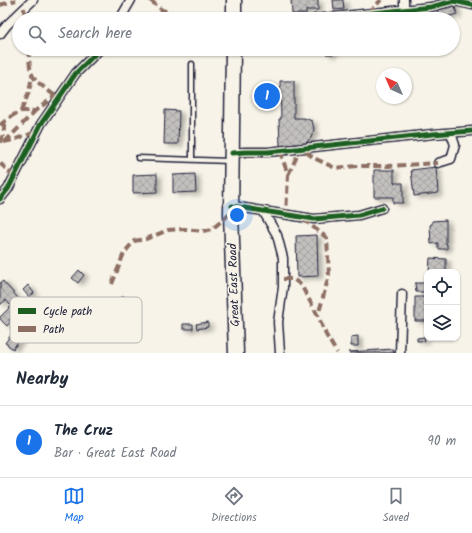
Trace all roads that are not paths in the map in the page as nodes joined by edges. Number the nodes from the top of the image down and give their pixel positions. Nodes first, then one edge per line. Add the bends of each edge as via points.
1 (32, 0) edge
2 (132, 0) edge
3 (234, 0) edge
4 (404, 0) edge
5 (472, 5) edge
6 (404, 10) junction
7 (20, 12) edge
8 (124, 12) edge
9 (234, 12) edge
10 (384, 12) edge
11 (12, 20) edge
12 (0, 34) edge
13 (93, 56) edge
14 (233, 56) edge
15 (192, 64) dead end
16 (472, 131) edge
17 (451, 132) junction
18 (232, 157) junction
19 (138, 158) dead end
20 (192, 160) junction
21 (438, 163) dead end
22 (0, 199) edge
23 (232, 206) junction
24 (382, 208) dead end
25 (262, 211) junction
26 (402, 294) dead end
27 (236, 353) edge
28 (280, 353) edge
29 (400, 353) edge

1 - 7 street
2 - 8 street
3 - 9 highway
4 - 6 street
5 - 6 street via 454,0 431,7
6 - 10 street
11 - 12 street
13 - 22 street via 76,73 41,124 8,189
14 - 18 highway, Great East Road
15 - 20 lane
16 - 17 street
17 - 18 street via 268,152 245,152
17 - 21 street via 455,145 451,159
18 - 20 lane
18 - 23 highway, Great East Road
19 - 20 lane
23 - 25 street
23 - 27 highway, Great East Road
24 - 25 street via 359,215 314,219
25 - 28 street via 277,235 283,258 283,287 278,322
26 - 29 street

